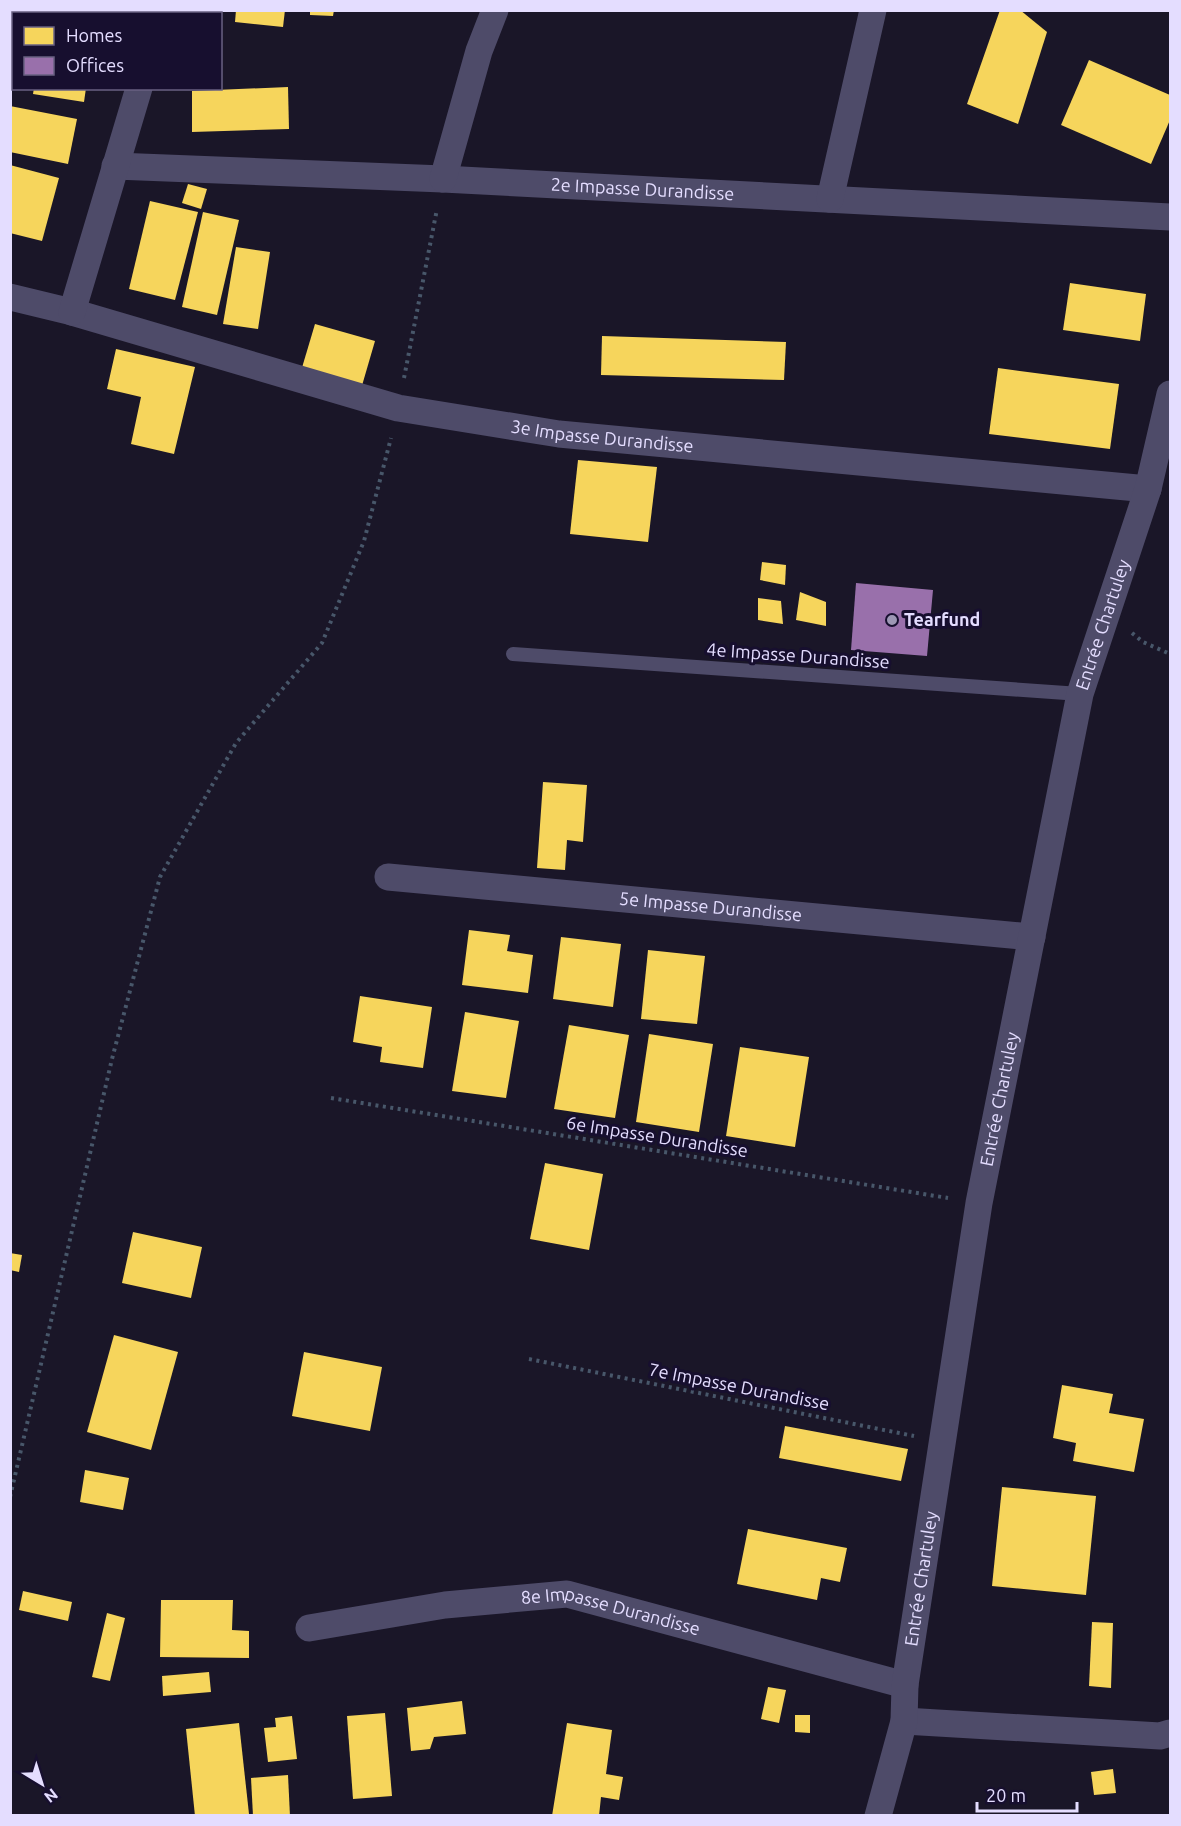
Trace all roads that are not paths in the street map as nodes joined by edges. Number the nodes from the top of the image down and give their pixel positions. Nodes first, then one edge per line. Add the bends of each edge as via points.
1 (495, 10) edge
2 (873, 10) edge
3 (138, 90) edge
4 (115, 166) junction
5 (443, 179) junction
6 (830, 199) junction
7 (1170, 217) edge
8 (10, 297) edge
9 (72, 312) junction
10 (1170, 394) edge
11 (1148, 489) junction
12 (513, 654) dead end
13 (1080, 694) junction
14 (388, 878) dead end
15 (1032, 937) junction
16 (309, 1628) dead end
17 (906, 1685) junction
18 (904, 1721) junction
19 (1170, 1733) edge
20 (878, 1815) edge

1 - 5 street via 479,51
2 - 6 street
3 - 4 street
4 - 5 street, 2e Impasse Durandisse
4 - 9 street
5 - 6 street, 2e Impasse Durandisse
6 - 7 street, 2e Impasse Durandisse
8 - 9 street, 3e Impasse Durandisse
9 - 11 street, 3e Impasse Durandisse via 398,408 559,434
10 - 11 street, Entrée Chartuley
11 - 13 street, Entrée Chartuley
12 - 13 lane, 4e Impasse Durandisse
13 - 15 street, Entrée Chartuley
14 - 15 street, 5e Impasse Durandisse
15 - 17 street, Entrée Chartuley via 979,1203
16 - 17 street, 8e Impasse Durandisse via 445,1605 567,1594
17 - 18 street, Entrée Chartuley
18 - 19 street via 1160,1736
18 - 20 street, Entrée Chartuley

